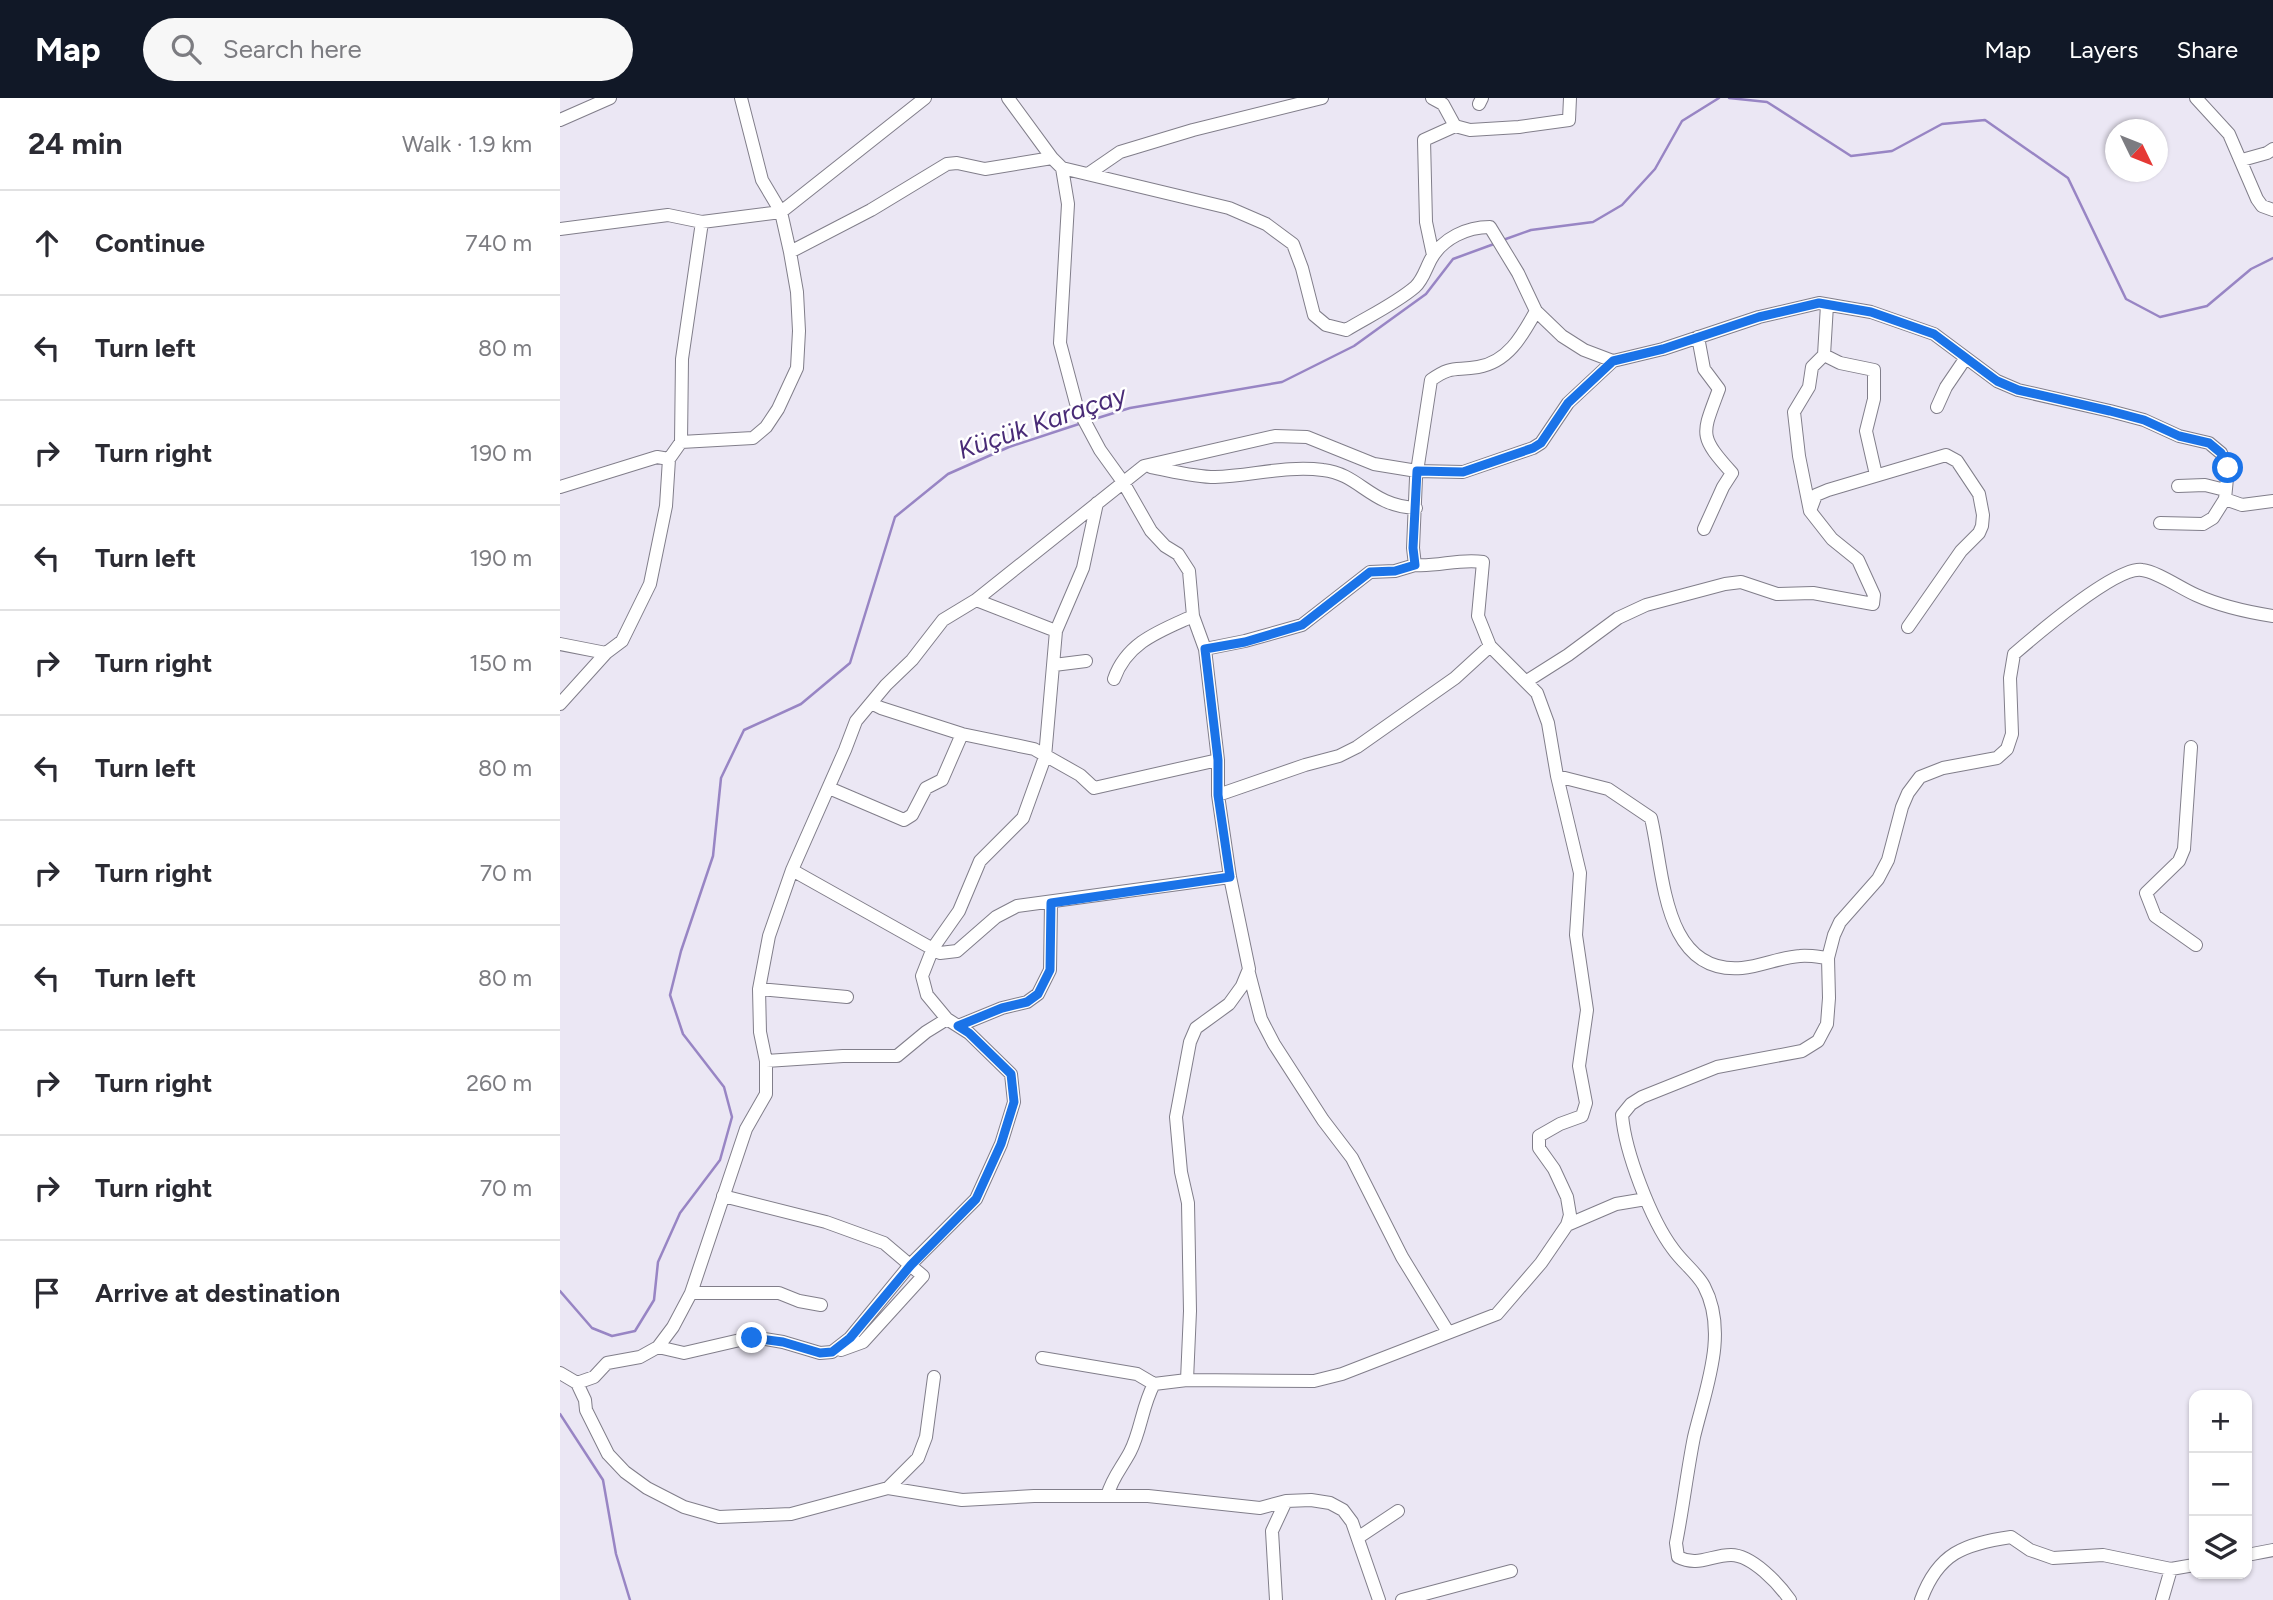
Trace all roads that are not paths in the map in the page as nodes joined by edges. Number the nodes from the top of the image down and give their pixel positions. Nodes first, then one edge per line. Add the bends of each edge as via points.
1 (610, 98) edge
2 (741, 98) edge
3 (925, 98) edge
4 (1008, 98) edge
5 (1322, 98) edge
6 (1432, 98) edge
7 (1570, 98) edge
8 (2196, 98) edge
9 (560, 120) edge
10 (1455, 126) junction
11 (2273, 149) edge
12 (1052, 158) junction
13 (2242, 160) junction
14 (1062, 168) junction
15 (1088, 174) junction
16 (2273, 210) edge
17 (780, 212) junction
18 (702, 222) junction
19 (560, 229) edge
20 (790, 252) junction
21 (1433, 255) junction
22 (1827, 305) junction
23 (1536, 311) junction
24 (1698, 337) junction
25 (1824, 355) junction
26 (1965, 359) junction
27 (1613, 361) junction
28 (1937, 407) dead end
29 (681, 442) junction
30 (668, 459) junction
31 (1144, 466) junction
32 (1417, 471) junction
33 (1876, 475) junction
34 (1123, 482) junction
35 (2178, 486) dead end
36 (560, 487) edge
37 (2225, 495) junction
38 (2273, 501) edge
39 (1097, 503) junction
40 (1416, 508) junction
41 (1810, 511) junction
42 (2160, 523) dead end
43 (1704, 529) dead end
44 (1415, 565) junction
45 (976, 600) junction
46 (1193, 616) junction
47 (2273, 616) edge
48 (1908, 627) dead end
49 (1056, 631) junction
50 (560, 644) edge
51 (1490, 646) junction
52 (1205, 649) junction
53 (606, 653) junction
54 (1086, 661) dead end
55 (1054, 665) junction
56 (1114, 679) dead end
57 (1527, 681) junction
58 (871, 702) junction
59 (560, 705) edge
60 (962, 734) junction
61 (2191, 747) dead end
62 (1045, 758) junction
63 (1218, 760) junction
64 (1557, 776) junction
65 (829, 788) junction
66 (1218, 795) junction
67 (792, 870) junction
68 (1230, 877) junction
69 (1051, 903) junction
70 (2196, 944) dead end
71 (933, 948) junction
72 (1828, 958) junction
73 (1249, 973) junction
74 (759, 989) junction
75 (847, 997) dead end
76 (953, 1022) junction
77 (766, 1061) junction
78 (723, 1196) junction
79 (1646, 1199) junction
80 (1567, 1225) junction
81 (911, 1265) junction
82 (691, 1293) junction
83 (821, 1305) dead end
84 (1448, 1332) junction
85 (658, 1347) junction
86 (1042, 1358) dead end
87 (560, 1373) edge
88 (934, 1377) dead end
89 (1187, 1380) junction
90 (577, 1383) junction
91 (1154, 1384) junction
92 (888, 1488) junction
93 (1107, 1496) junction
94 (1286, 1501) junction
95 (1398, 1511) dead end
96 (1359, 1537) junction
97 (2273, 1550) edge
98 (2252, 1554) edge
99 (2189, 1566) edge
100 (2171, 1569) junction
101 (1511, 1571) dead end
102 (1276, 1600) edge
103 (1379, 1600) edge
104 (1402, 1600) edge
105 (1790, 1600) edge
106 (1921, 1600) edge
107 (2162, 1600) edge

1 - 9 street
2 - 17 street via 762,180
3 - 17 street
4 - 12 street
5 - 15 street via 1120,152
6 - 10 street via 1443,104
7 - 10 street via 1569,120 1470,130
8 - 13 street via 2229,134
10 - 21 street via 1424,140 1426,222
11 - 13 street
12 - 14 street
12 - 20 street via 985,169 947,164
13 - 16 street via 2262,206
14 - 15 street
14 - 34 street via 1068,204 1060,343 1077,407
15 - 21 street via 1229,208 1266,224 1293,244 1314,315 1326,325 1346,330 1418,285
17 - 18 street
17 - 20 street
18 - 19 street via 668,215
18 - 29 street via 682,359
20 - 29 street via 797,292 797,368 778,409 753,438
21 - 23 street via 1466,229 1490,227
22 - 24 street via 1794,308
22 - 25 street
22 - 26 street via 1871,312 1934,334
23 - 27 street via 1562,336
23 - 32 street via 1519,341 1499,360 1447,369 1431,380
24 - 27 street
24 - 43 street via 1704,369 1719,389 1706,438 1732,473
25 - 33 street via 1874,370 1874,399 1866,431
25 - 41 street via 1812,367 1809,387 1794,412
26 - 28 street
26 - 37 street via 2018,390 2144,420 2209,443 2221,453 2228,468
27 - 32 street via 1568,403 1533,448 1463,472
29 - 30 street
30 - 36 street via 657,457
30 - 53 street via 666,506 650,584 622,640
31 - 32 street via 1275,436 1307,437 1374,464
31 - 34 street
31 - 40 street via 1213,477 1322,469 1339,473 1384,502
32 - 40 street
33 - 41 street via 1816,495
33 - 48 street via 1946,455 1957,461 1979,494 1983,515 1979,533 1961,551
34 - 39 street
34 - 46 street via 1151,531 1178,554 1189,571
35 - 37 street via 2205,485
37 - 38 street via 2242,505
37 - 42 street via 2213,518 2203,524
39 - 45 street
39 - 49 street via 1083,568
40 - 44 street
41 - 57 street via 1832,539 1858,560 1874,595 1873,604 1813,593 1777,594 1741,582 1725,584 1646,604
44 - 51 street via 1483,562 1478,616
44 - 52 street via 1370,572 1302,625
45 - 49 street
45 - 58 street via 943,620
46 - 52 street
46 - 56 street via 1137,644
47 - 72 street via 2198,596 2142,570 2114,578 2052,623 2014,654 2012,734 2007,749 1997,758 1920,777 1902,807 1888,860 1878,879 1840,922
49 - 55 street
50 - 53 street
51 - 57 street
51 - 66 street via 1455,678 1357,747
52 - 63 street
53 - 59 street
54 - 55 street
55 - 62 street
57 - 64 street via 1537,692 1548,723
58 - 60 street
58 - 65 street via 856,721
60 - 62 street via 1034,749
60 - 65 street via 942,780 926,789 912,815 904,820
61 - 70 street via 2184,849 2179,861 2146,893 2154,916
62 - 63 street via 1080,775 1094,788
62 - 71 street via 1023,818 980,861 958,911
63 - 66 street
64 - 72 street via 1608,789 1651,818 1664,898 1686,943 1702,960 1741,968 1801,956
64 - 80 street via 1580,873 1576,935 1587,1010 1579,1066 1586,1103 1582,1116 1539,1136 1539,1148 1566,1196
65 - 67 street
66 - 68 street
67 - 71 street
67 - 74 street via 769,936
68 - 69 street
68 - 73 street
69 - 71 street via 1017,906 996,917 957,951 940,953
69 - 76 street via 1050,970 1038,994 1027,1002
71 - 76 street via 922,976 927,995
72 - 79 street via 1827,1024 1818,1041 1801,1051 1717,1067 1630,1104 1622,1115 1623,1129
73 - 84 street via 1273,1044 1352,1158 1402,1257
73 - 89 street via 1229,1004 1196,1028 1176,1117 1188,1203
74 - 75 street
74 - 77 street
76 - 77 street via 926,1032 897,1056
76 - 81 street via 1011,1074 1014,1102 976,1199
77 - 78 street via 766,1094 746,1129
78 - 81 street via 850,1229 884,1242
78 - 82 street
79 - 80 street via 1616,1204
79 - 105 street via 1672,1248 1704,1285 1716,1336 1676,1543 1678,1557 1704,1562 1746,1556
80 - 84 street via 1497,1314
81 - 85 street via 850,1338 832,1352 752,1338 684,1353
82 - 83 street via 779,1293
82 - 85 street
84 - 89 street via 1314,1381
85 - 90 street via 640,1357 607,1363 594,1377
86 - 91 street via 1137,1374
87 - 90 street
88 - 92 street via 926,1437 918,1458
89 - 91 street
90 - 92 street via 608,1454 647,1488 684,1507 719,1517 762,1517 791,1514
91 - 93 street via 1131,1451 1112,1478
92 - 93 street via 962,1500
93 - 94 street via 1259,1508
94 - 96 street via 1311,1500 1343,1510
94 - 102 street via 1272,1531
95 - 96 street
96 - 103 street
97 - 98 street
99 - 100 street
100 - 106 street via 2103,1555 2053,1558 2011,1537 1974,1543 1953,1554 1929,1579
100 - 107 street
101 - 104 street

